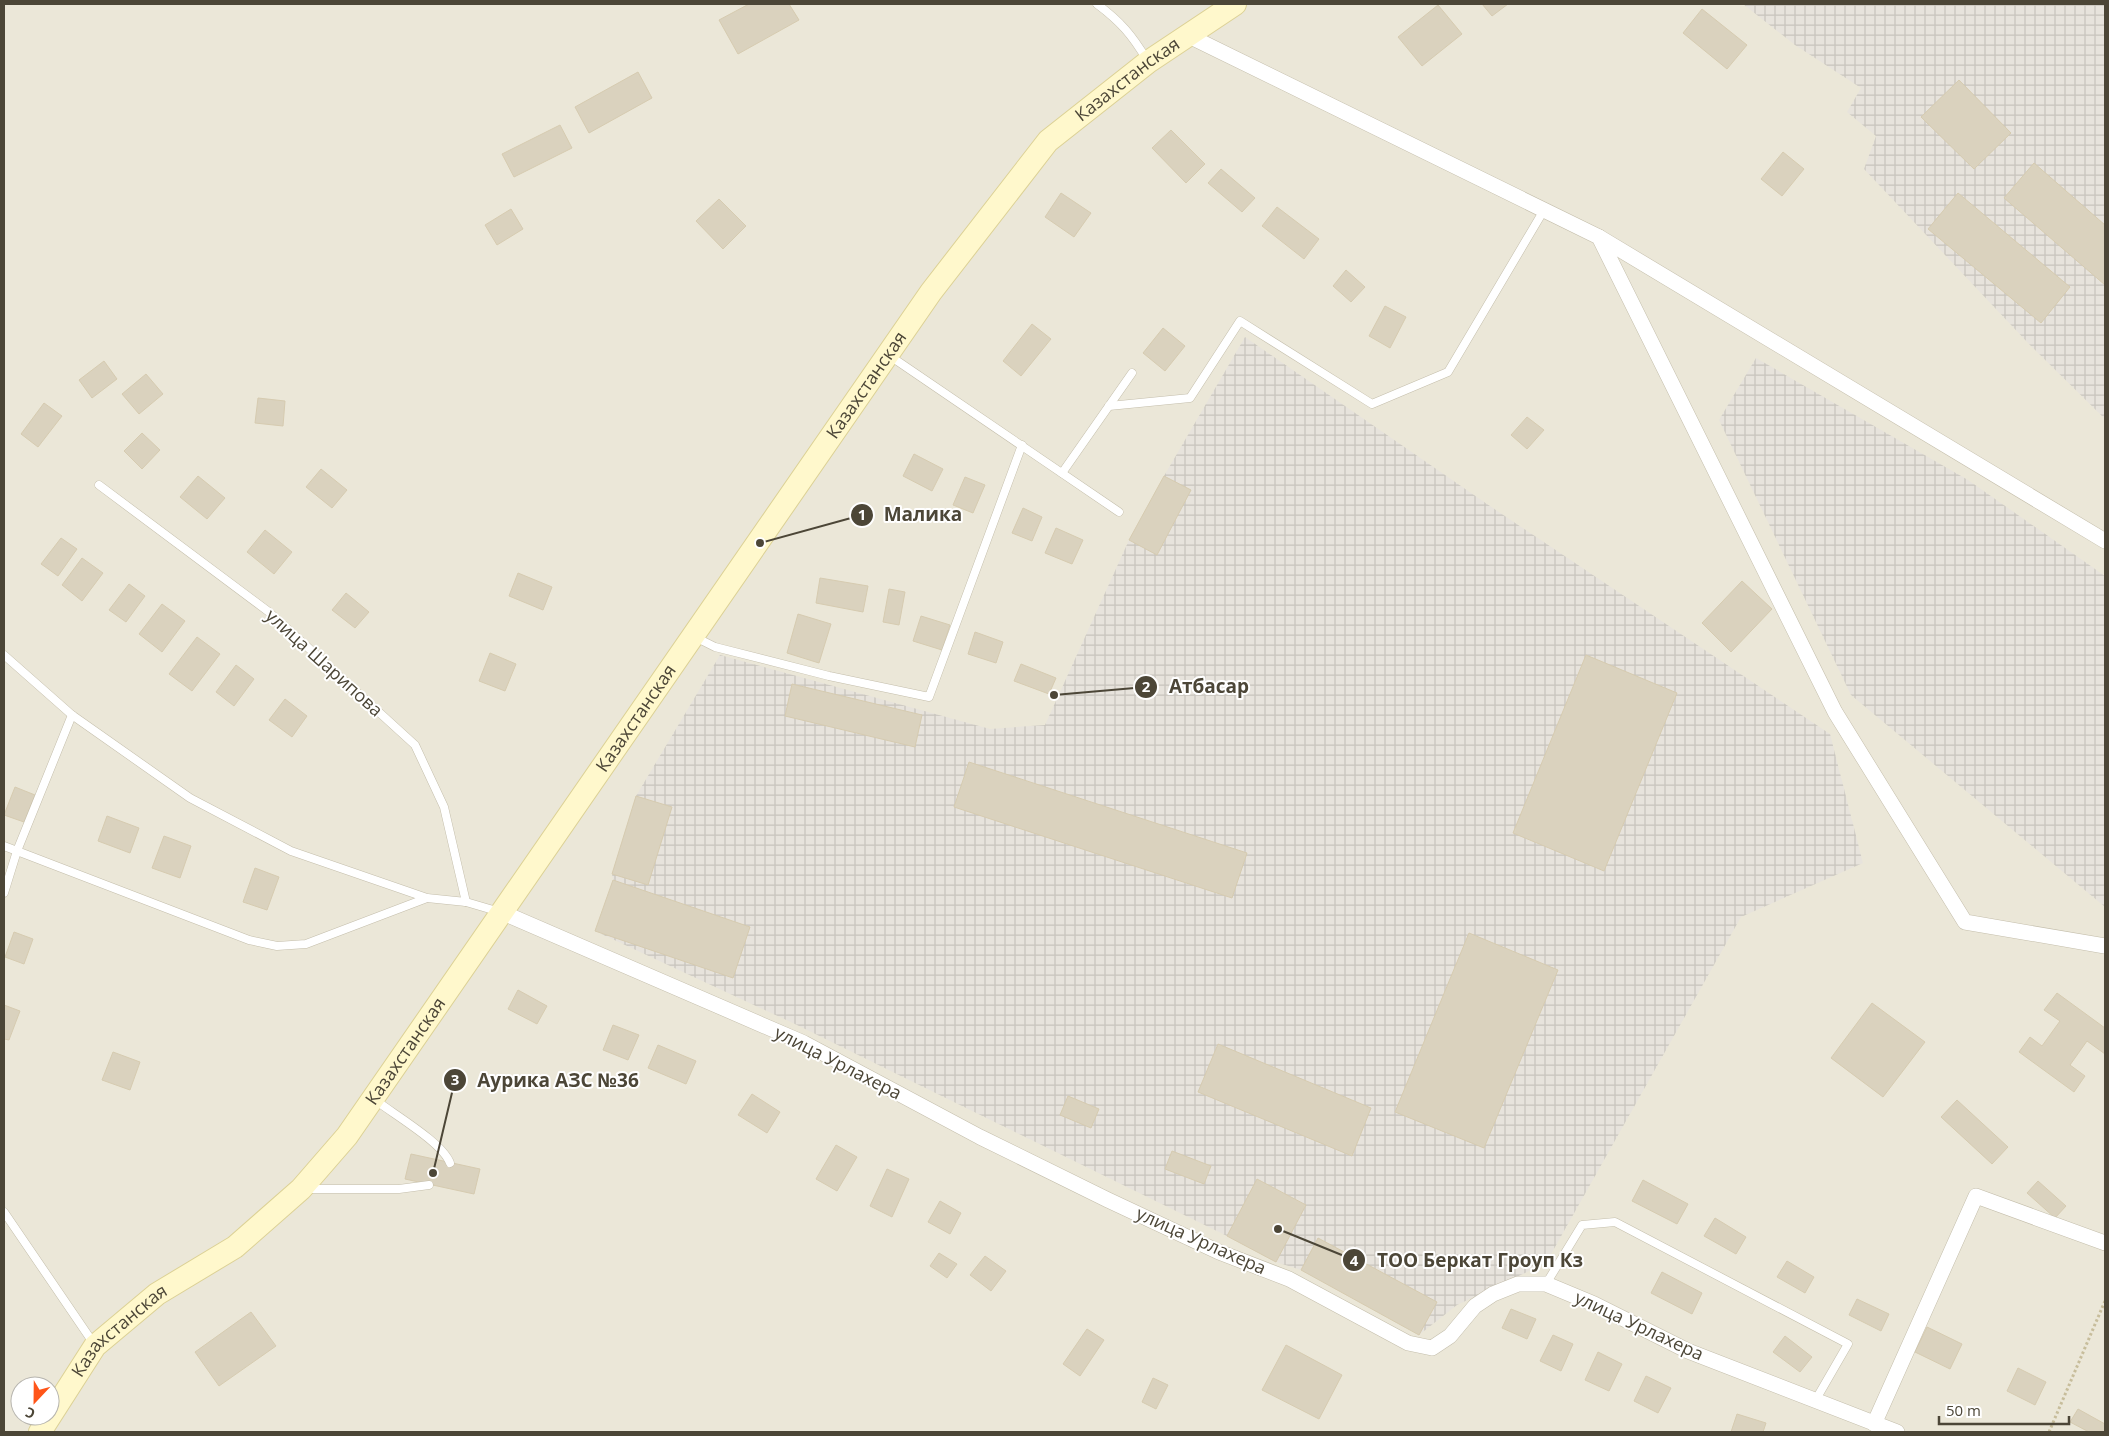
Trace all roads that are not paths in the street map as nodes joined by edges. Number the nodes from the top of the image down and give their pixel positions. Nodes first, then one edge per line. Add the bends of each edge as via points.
1 (1097, 4) edge
2 (1235, 4) edge
3 (1188, 36) junction
4 (1148, 62) junction
5 (1544, 210) junction
6 (1599, 237) junction
7 (888, 354) junction
8 (1132, 373) dead end
9 (1109, 406) junction
10 (1022, 446) junction
11 (1062, 473) junction
12 (99, 485) dead end
13 (1119, 512) dead end
14 (2105, 541) edge
15 (693, 637) junction
16 (4, 654) edge
17 (72, 715) junction
18 (4, 846) edge
19 (17, 851) junction
20 (4, 893) edge
21 (427, 898) junction
22 (466, 902) junction
23 (501, 912) junction
24 (2105, 946) edge
25 (373, 1098) junction
26 (450, 1163) dead end
27 (429, 1184) dead end
28 (301, 1189) junction
29 (4, 1212) edge
30 (2105, 1243) edge
31 (1546, 1284) junction
32 (95, 1346) junction
33 (1815, 1401) junction
34 (1874, 1424) junction
35 (40, 1432) edge
36 (1898, 1432) edge

1 - 4 lane via 1131,34
2 - 3 main road, Казахстанская
3 - 4 main road, Казахстанская
3 - 5 street
4 - 7 main road, Казахстанская via 1048,140
5 - 6 street
5 - 9 lane via 1448,372 1372,404 1240,321 1190,398
6 - 14 street
6 - 24 street via 1835,712 1965,922
7 - 10 lane
7 - 15 main road, Казахстанская
8 - 9 lane
9 - 11 lane
10 - 11 lane
10 - 15 lane via 929,697 829,676 715,647
11 - 13 lane
12 - 22 lane, улица Шарипова via 269,612 415,745 444,807
15 - 23 main road, Казахстанская
16 - 17 lane
17 - 19 lane
17 - 21 lane via 190,798 291,851
18 - 19 lane
19 - 20 lane
19 - 21 lane via 249,940 277,946 306,944
21 - 22 lane
22 - 23 lane
23 - 25 main road, Казахстанская
23 - 31 street, улица Урлахера via 804,1043 988,1141 1219,1252 1289,1279 1408,1344 1432,1348 1450,1336 1475,1306 1493,1294 1518,1284
25 - 26 lane via 425,1136 447,1155
25 - 28 main road, Казахстанская via 347,1136
27 - 28 lane via 400,1189
28 - 32 main road, Казахстанская via 235,1247 157,1294
29 - 32 lane
30 - 34 street via 1976,1196
31 - 33 street, улица Урлахера via 1688,1351
31 - 33 lane via 1582,1225 1615,1222 1848,1344
32 - 35 main road, Казахстанская
33 - 34 street, улица Урлахера
34 - 36 street, улица Урлахера

